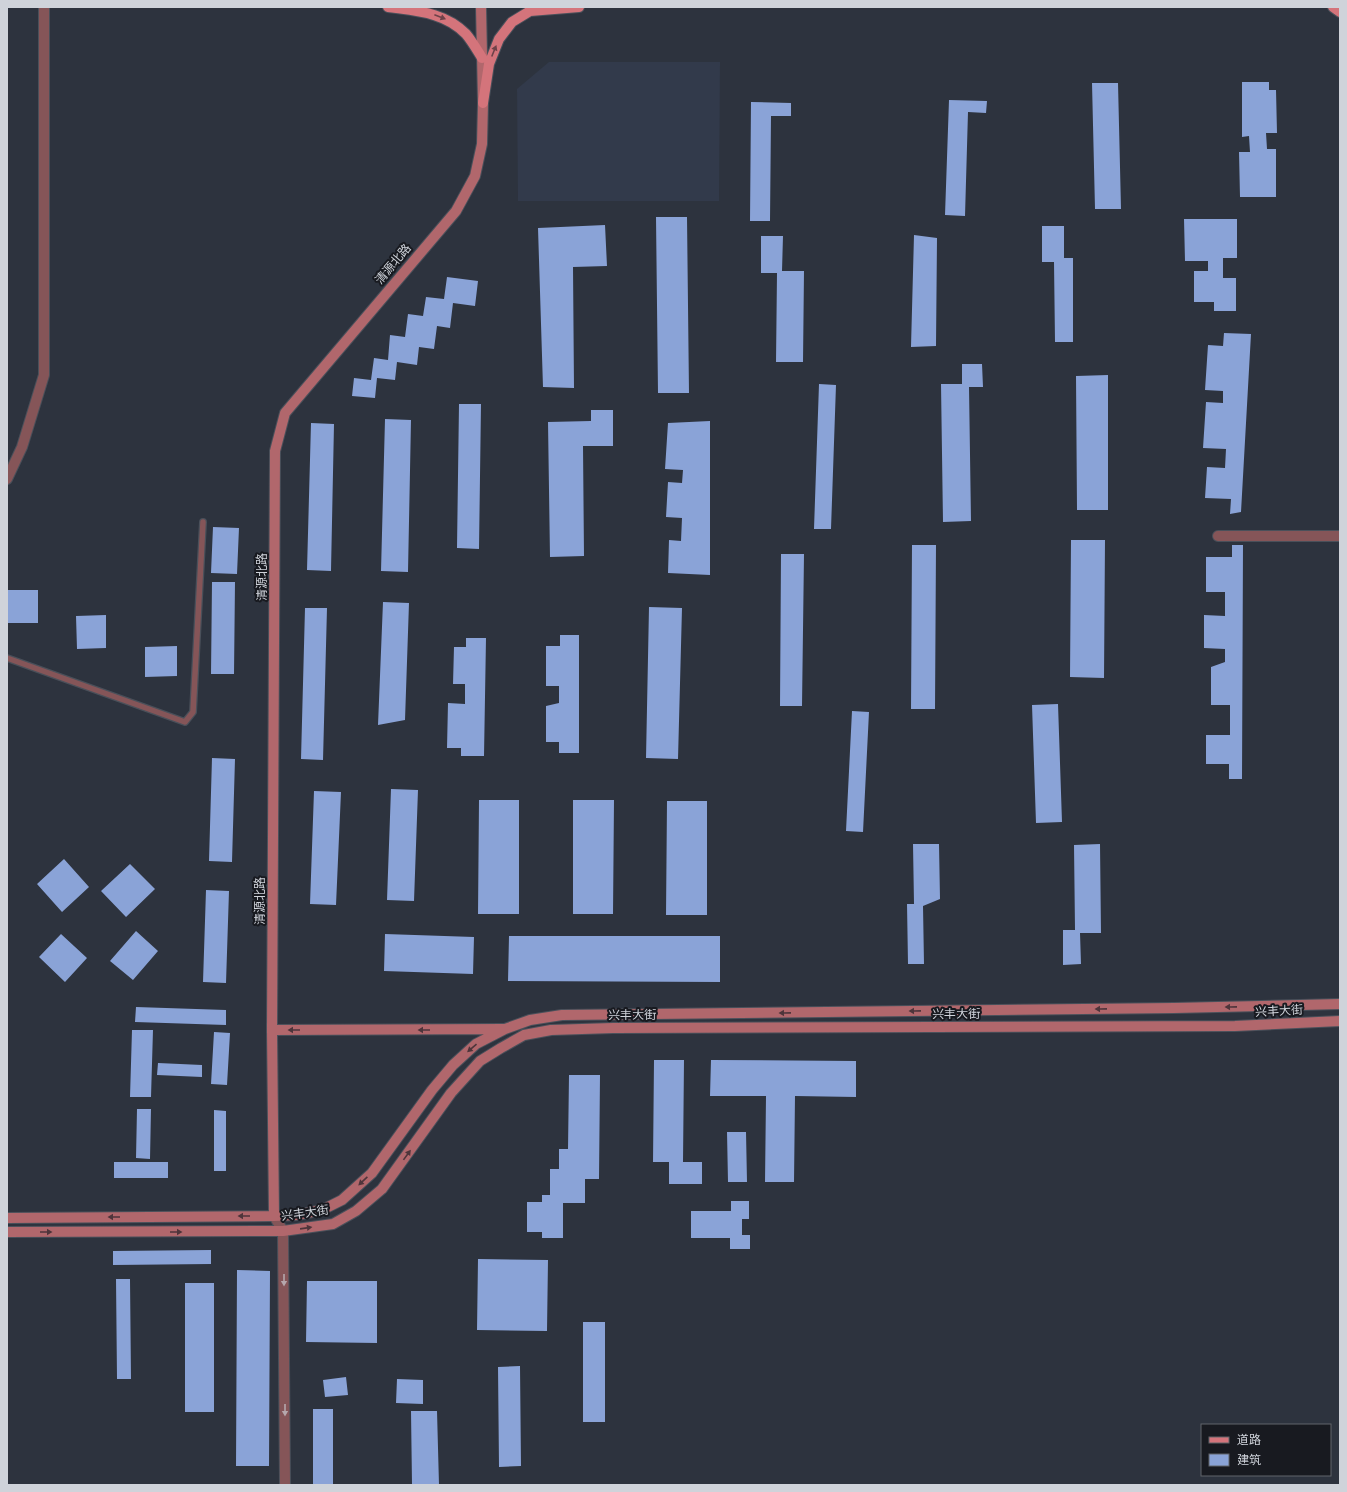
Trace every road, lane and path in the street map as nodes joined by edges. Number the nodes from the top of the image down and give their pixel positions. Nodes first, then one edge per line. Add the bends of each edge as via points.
1 (44, 7) edge
2 (388, 7) edge
3 (481, 7) edge
4 (579, 7) edge
5 (1333, 7) edge
6 (1340, 12) edge
7 (482, 58) junction
8 (483, 103) junction
9 (7, 478) edge
10 (202, 522) dead end
11 (1218, 536) dead end
12 (1340, 536) edge
13 (7, 658) edge
14 (1340, 1004) edge
15 (1340, 1020) edge
16 (505, 1029) junction
17 (272, 1030) junction
18 (274, 1216) junction
19 (7, 1218) edge
20 (283, 1231) junction
21 (7, 1232) edge
22 (285, 1485) edge

1 - 9 street via 44,375 22,447
2 -> 7 main road via 426,12 449,20 466,35
3 - 7 main road, 清源北路
8 -> 4 main road via 489,64 499,38 512,22 530,11
5 - 6 main road
7 - 8 main road, 清源北路
8 - 17 main road, 清源北路 via 482,144 475,176 456,210 285,412 276,451
10 - 13 lane via 193,712 186,722
11 - 12 street
14 -> 16 main road, 兴丰大街 via 562,1015 530,1020
20 -> 15 main road, 兴丰大街 via 333,1224 356,1211 382,1189 451,1094 480,1062 524,1035 551,1030 628,1028 1235,1026
16 -> 17 main road
16 -> 18 main road, 兴丰大街 via 476,1044 453,1065 372,1173 342,1200 322,1210
17 - 18 main road, 清源北路
18 -> 19 main road, 兴丰大街
18 - 20 street
21 -> 20 main road, 兴丰大街
20 -> 22 street

